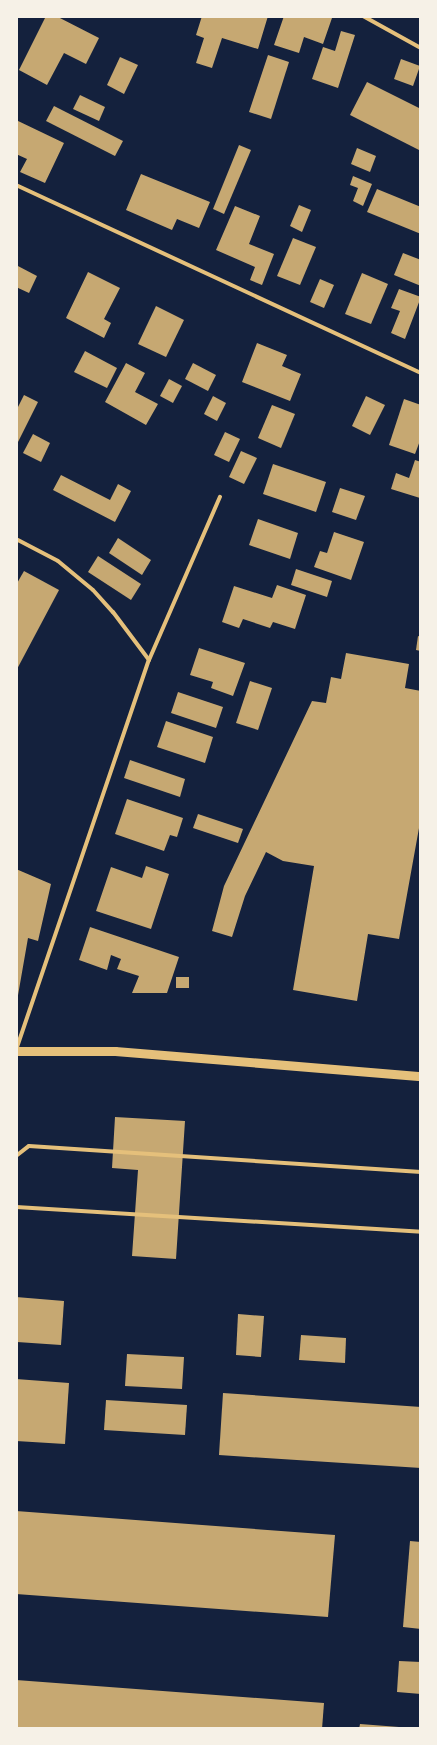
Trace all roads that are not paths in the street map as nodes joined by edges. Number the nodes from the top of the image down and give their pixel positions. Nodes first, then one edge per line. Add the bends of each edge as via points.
1 (363, 16) edge
2 (421, 48) edge
3 (16, 185) edge
4 (421, 373) edge
5 (220, 497) dead end
6 (16, 539) edge
7 (149, 660) junction
8 (16, 1050) edge
9 (421, 1076) edge
10 (16, 1156) edge
11 (421, 1172) edge
12 (16, 1207) edge
13 (421, 1232) edge

1 - 2 lane
3 - 4 lane
5 - 7 lane
6 - 7 lane via 58,561 88,585
7 - 8 lane
8 - 9 street via 115,1052
10 - 11 lane via 29,1146
12 - 13 lane

